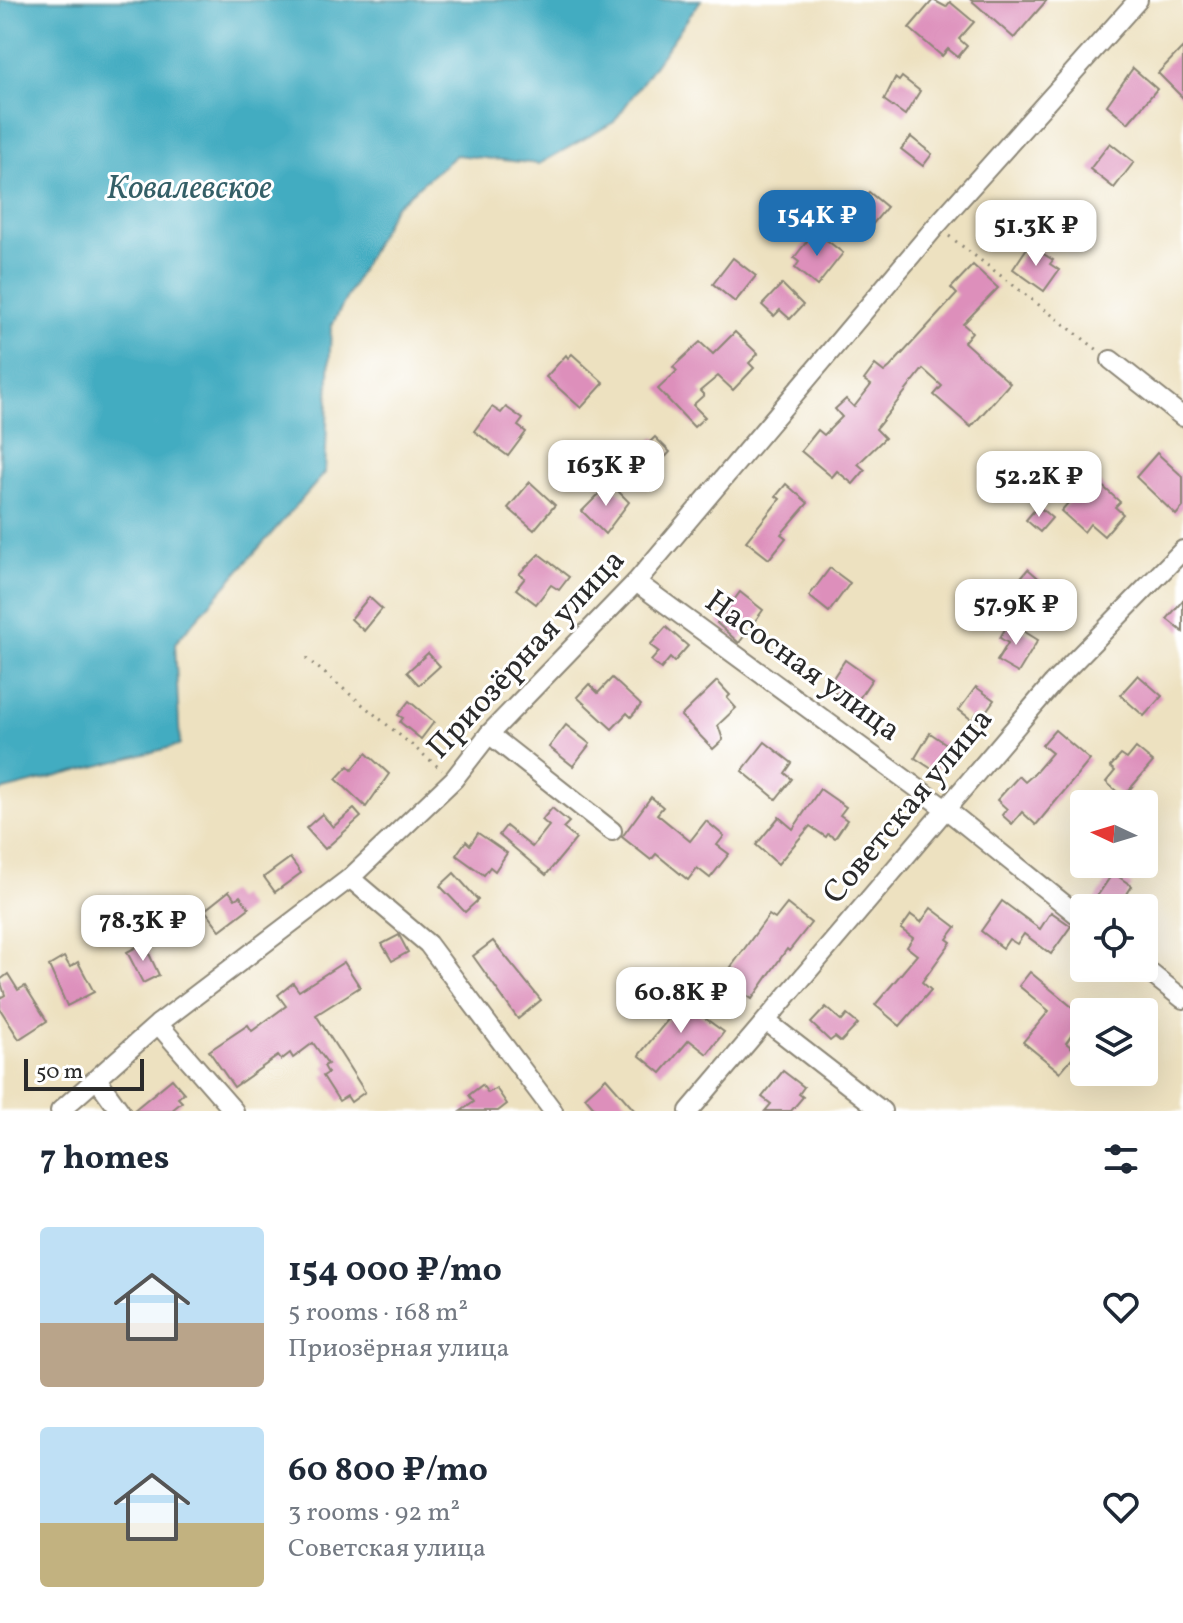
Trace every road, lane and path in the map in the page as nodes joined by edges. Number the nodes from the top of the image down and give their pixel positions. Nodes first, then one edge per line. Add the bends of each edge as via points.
1 (1138, 0) edge
2 (936, 226) junction
3 (1111, 360) joint
4 (1183, 417) edge
5 (1183, 550) edge
6 (636, 582) junction
7 (306, 658) dead end
8 (489, 734) junction
9 (454, 779) junction
10 (947, 810) junction
11 (612, 831) dead end
12 (350, 878) junction
13 (1070, 909) edge
14 (1158, 979) edge
15 (1183, 999) edge
16 (766, 1021) junction
17 (158, 1024) junction
18 (97, 1079) junction
19 (60, 1111) edge
20 (120, 1111) edge
21 (234, 1111) edge
22 (553, 1111) edge
23 (689, 1111) edge
24 (882, 1111) edge

1 - 2 street, Приозёрная улица
2 - 3 path
2 - 6 street, Приозёрная улица
3 - 4 street
5 - 10 street, Советская улица via 1053,683
6 - 8 street, Приозёрная улица
6 - 10 street, Насосная улица
7 - 9 path
8 - 9 street, Приозёрная улица
8 - 11 street
9 - 12 street, Приозёрная улица
10 - 13 street, Насосная улица
10 - 16 street, Советская улица
12 - 17 street, Приозёрная улица
12 - 22 street via 428,944
14 - 15 street
16 - 23 street, Советская улица
16 - 24 street
17 - 18 street, Приозёрная улица
17 - 21 street
18 - 19 street, Приозёрная улица
18 - 20 street

